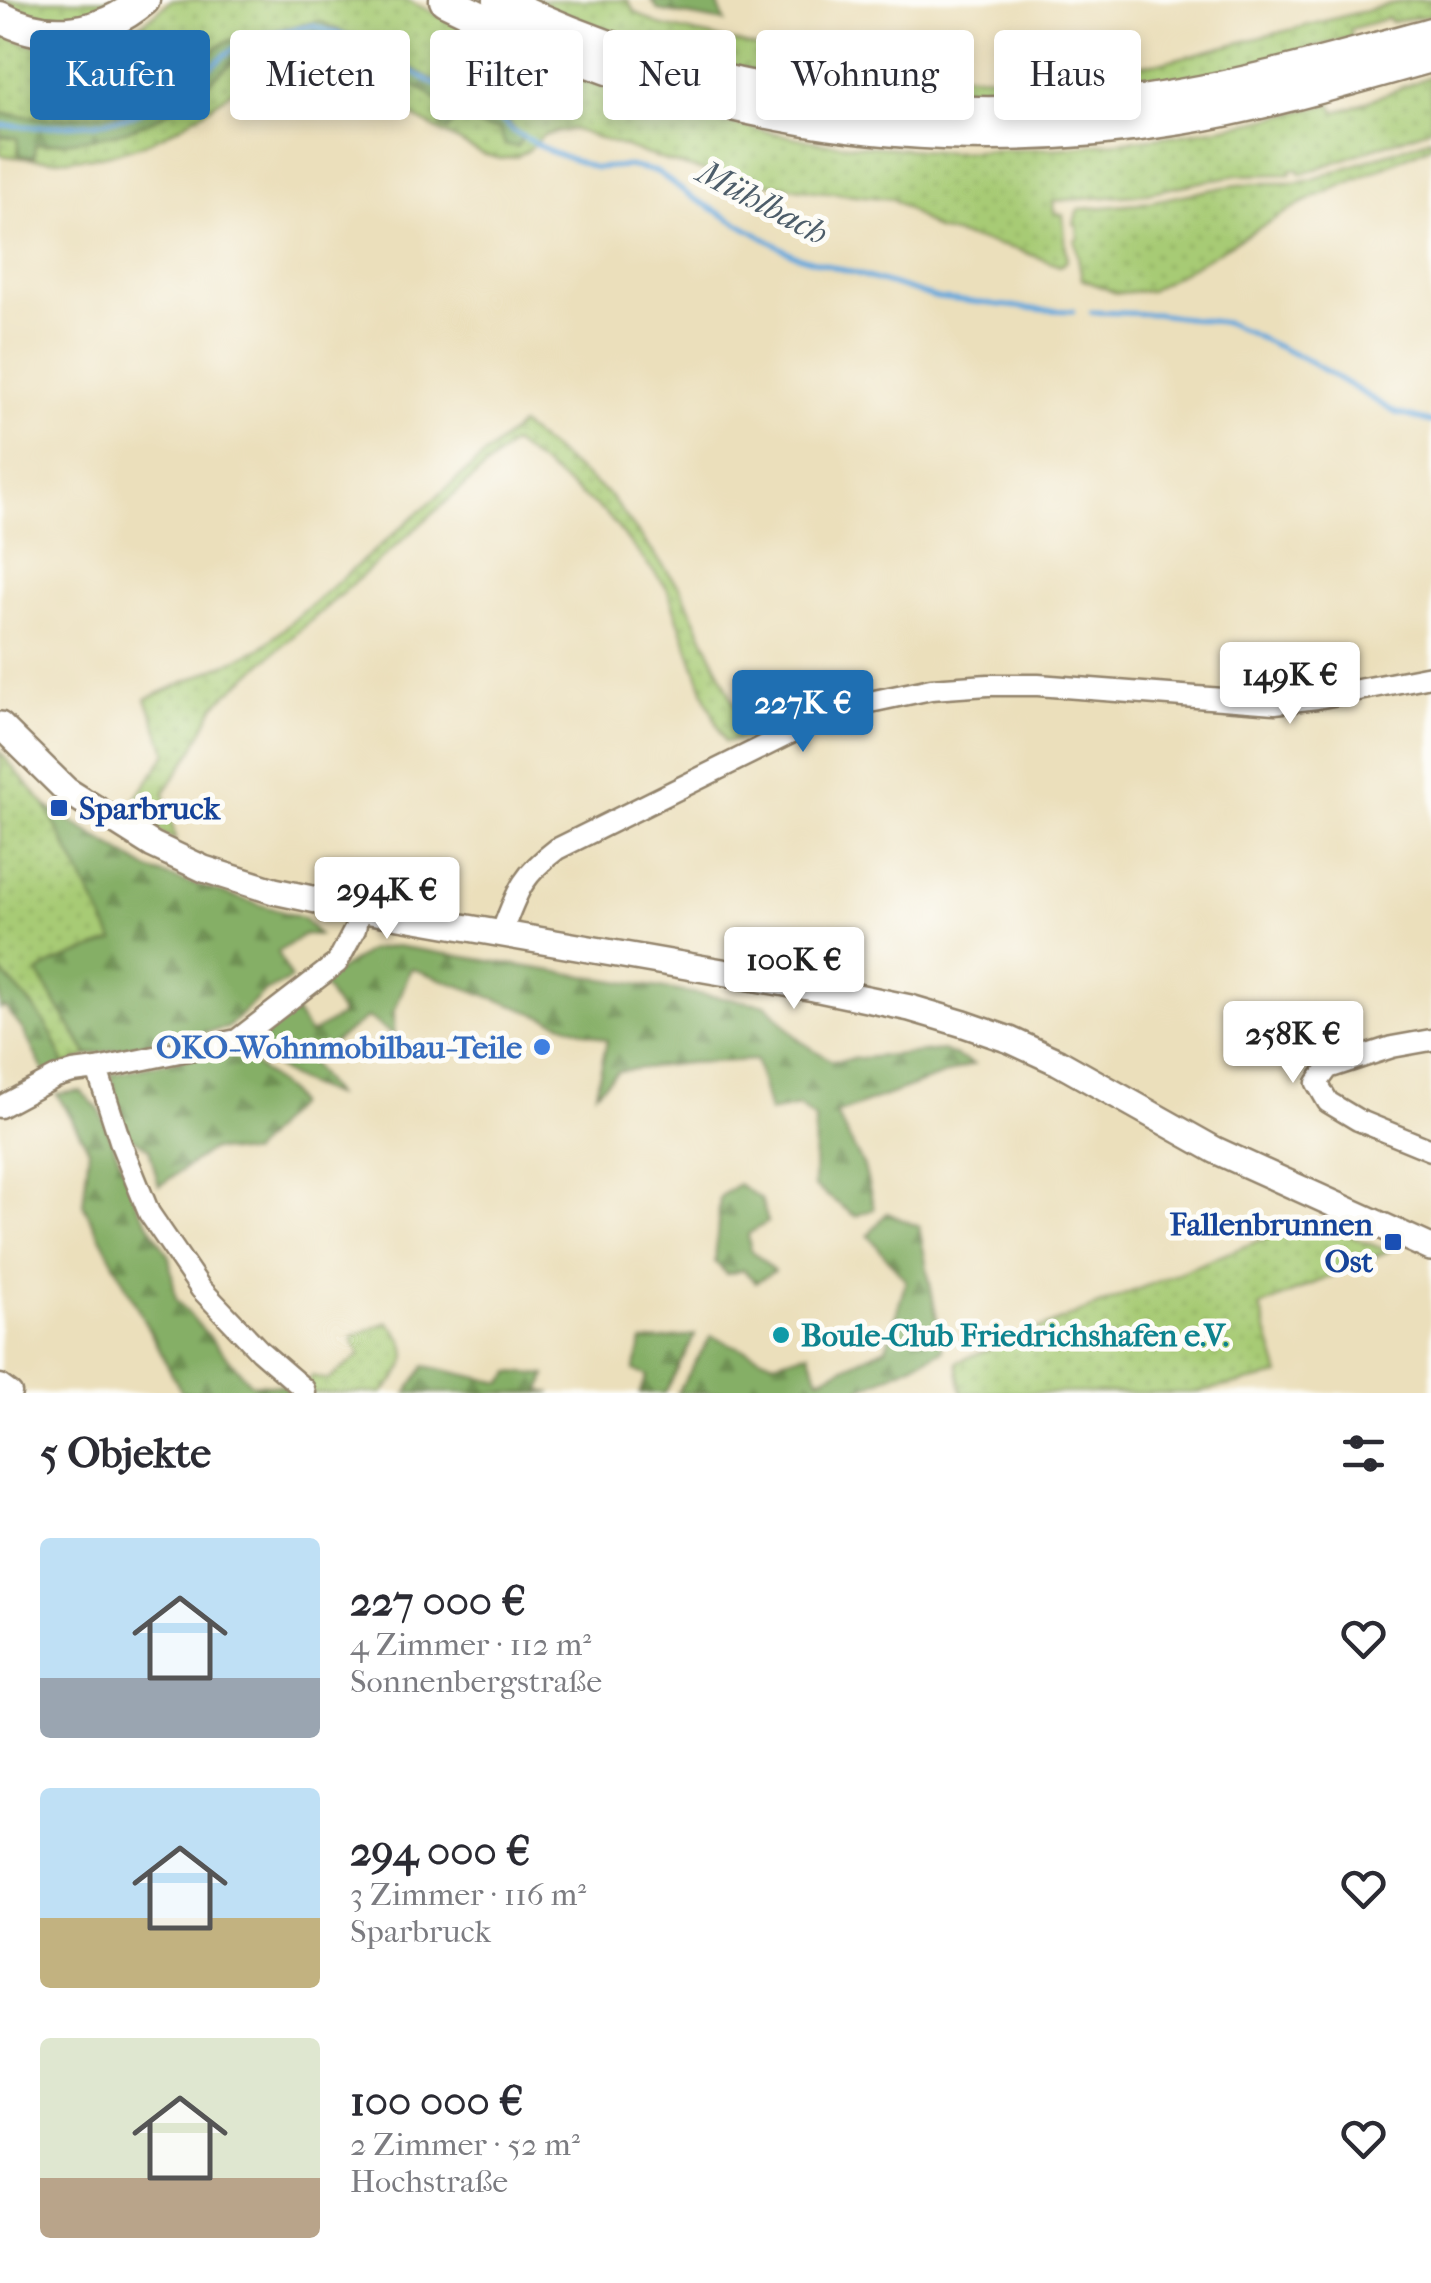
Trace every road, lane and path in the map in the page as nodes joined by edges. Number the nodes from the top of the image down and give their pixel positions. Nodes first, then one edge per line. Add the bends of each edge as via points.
1 (144, 0) edge
2 (445, 0) edge
3 (499, 0) edge
4 (0, 16) edge
5 (1431, 33) edge
6 (1431, 57) edge
7 (1431, 676) edge
8 (0, 725) edge
9 (358, 909) junction
10 (501, 934) junction
11 (1431, 1040) edge
12 (97, 1069) junction
13 (0, 1107) edge
14 (1431, 1150) edge
15 (1431, 1248) edge
16 (0, 1385) edge
17 (11, 1393) edge
18 (305, 1393) edge

1 - 4 highway via 114,21 74,33 36,31
2 - 6 highway via 555,51 665,89 824,124 934,134 1022,135 1152,124 1260,104
3 - 5 highway via 626,52 743,84 878,106 960,111 1098,107 1182,95
7 - 10 street via 1275,703 988,685 870,702 803,727 557,848 520,888
8 - 9 main road via 66,790 166,851 243,882
9 - 10 main road
9 - 12 street via 356,929 337,964 236,1040
10 - 15 main road via 814,988 964,1024 1058,1062 1215,1150
11 - 14 street via 1328,1068 1318,1083 1328,1102 1343,1111
12 - 13 street via 56,1077
12 - 18 street via 149,1213 201,1288
16 - 17 street

